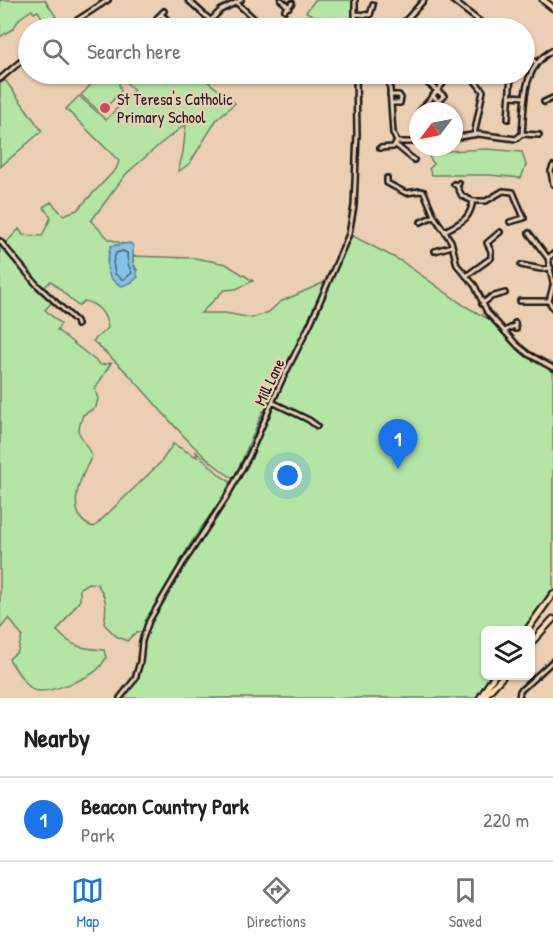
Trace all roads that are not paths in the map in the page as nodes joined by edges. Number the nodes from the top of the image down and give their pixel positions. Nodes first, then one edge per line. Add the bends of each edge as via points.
1 (108, 0) edge
2 (188, 0) edge
3 (281, 0) edge
4 (355, 0) edge
5 (424, 0) edge
6 (452, 0) edge
7 (543, 0) edge
8 (239, 1) edge
9 (373, 5) dead end
10 (553, 8) edge
11 (164, 10) dead end
12 (285, 10) dead end
13 (161, 14) junction
14 (355, 14) junction
15 (80, 18) edge
16 (157, 18) dead end
17 (165, 18) edge
18 (208, 18) edge
19 (212, 18) edge
20 (255, 18) edge
21 (355, 18) edge
22 (408, 18) edge
23 (475, 18) edge
24 (553, 50) edge
25 (536, 62) edge
26 (18, 64) edge
27 (0, 79) edge
28 (356, 84) edge
29 (389, 84) edge
30 (430, 84) edge
31 (443, 84) edge
32 (477, 84) edge
33 (511, 84) edge
34 (527, 84) edge
35 (438, 90) junction
36 (390, 95) junction
37 (433, 96) junction
38 (510, 96) junction
39 (525, 98) junction
40 (553, 98) edge
41 (428, 102) edge
42 (544, 102) dead end
43 (391, 104) junction
44 (508, 120) dead end
45 (522, 134) junction
46 (474, 135) junction
47 (539, 135) dead end
48 (463, 137) edge
49 (409, 143) edge
50 (396, 144) junction
51 (380, 148) dead end
52 (414, 160) dead end
53 (553, 166) edge
54 (385, 180) dead end
55 (456, 184) dead end
56 (553, 184) edge
57 (473, 201) junction
58 (435, 216) junction
59 (421, 222) dead end
60 (510, 222) dead end
61 (445, 231) junction
62 (529, 233) dead end
63 (500, 234) dead end
64 (0, 241) edge
65 (452, 246) junction
66 (435, 251) dead end
67 (553, 254) edge
68 (548, 258) junction
69 (520, 264) dead end
70 (551, 268) junction
71 (466, 276) junction
72 (553, 285) edge
73 (503, 292) dead end
74 (522, 299) dead end
75 (549, 301) junction
76 (482, 304) junction
77 (553, 308) edge
78 (77, 325) dead end
79 (515, 326) dead end
80 (505, 332) junction
81 (553, 368) edge
82 (272, 402) junction
83 (317, 426) dead end
84 (553, 594) edge
85 (553, 619) edge
86 (530, 626) edge
87 (535, 639) edge
88 (553, 661) edge
89 (491, 680) edge
90 (498, 680) edge
91 (120, 698) edge
92 (482, 698) edge
93 (519, 698) edge

1 - 15 street
2 - 18 street
3 - 12 street via 290,5
4 - 14 street
5 - 22 street
6 - 23 street
7 - 10 main road
8 - 19 street
8 - 20 street
9 - 14 street via 370,16
11 - 13 street
13 - 16 street
13 - 17 street
14 - 21 street
24 - 25 street
26 - 27 street
28 - 82 street, Mill Lane via 354,206 349,234
29 - 36 street
30 - 35 street
31 - 35 street
32 - 46 street via 483,91
33 - 38 street
34 - 39 street
35 - 37 street
35 - 37 street via 444,94 441,100
36 - 43 street
36 - 43 street via 401,98 400,103
37 - 41 street
38 - 39 street
38 - 44 street
39 - 45 street
40 - 42 street
43 - 50 street
45 - 46 street via 516,139
45 - 47 street
46 - 48 street
49 - 50 street
50 - 51 street
50 - 52 street
53 - 56 street
54 - 58 street via 406,194 422,191
55 - 57 street via 462,196
57 - 60 street via 486,201 510,190 525,219
57 - 61 street via 468,217
58 - 59 street
58 - 61 street
61 - 65 street
62 - 68 street
63 - 71 street via 486,242 491,253 488,262
64 - 78 street
65 - 66 street
65 - 71 street via 457,265
67 - 68 street
68 - 70 street
69 - 70 street
70 - 72 street
71 - 76 street
72 - 75 street
73 - 76 street
74 - 75 street
75 - 77 street
76 - 80 street
79 - 80 street
80 - 81 street via 528,354
82 - 83 street
82 - 91 street, Mill Lane via 236,483 149,621 135,679
84 - 86 main road
85 - 87 main road
88 - 93 street via 522,689
89 - 92 main road
90 - 92 main road

